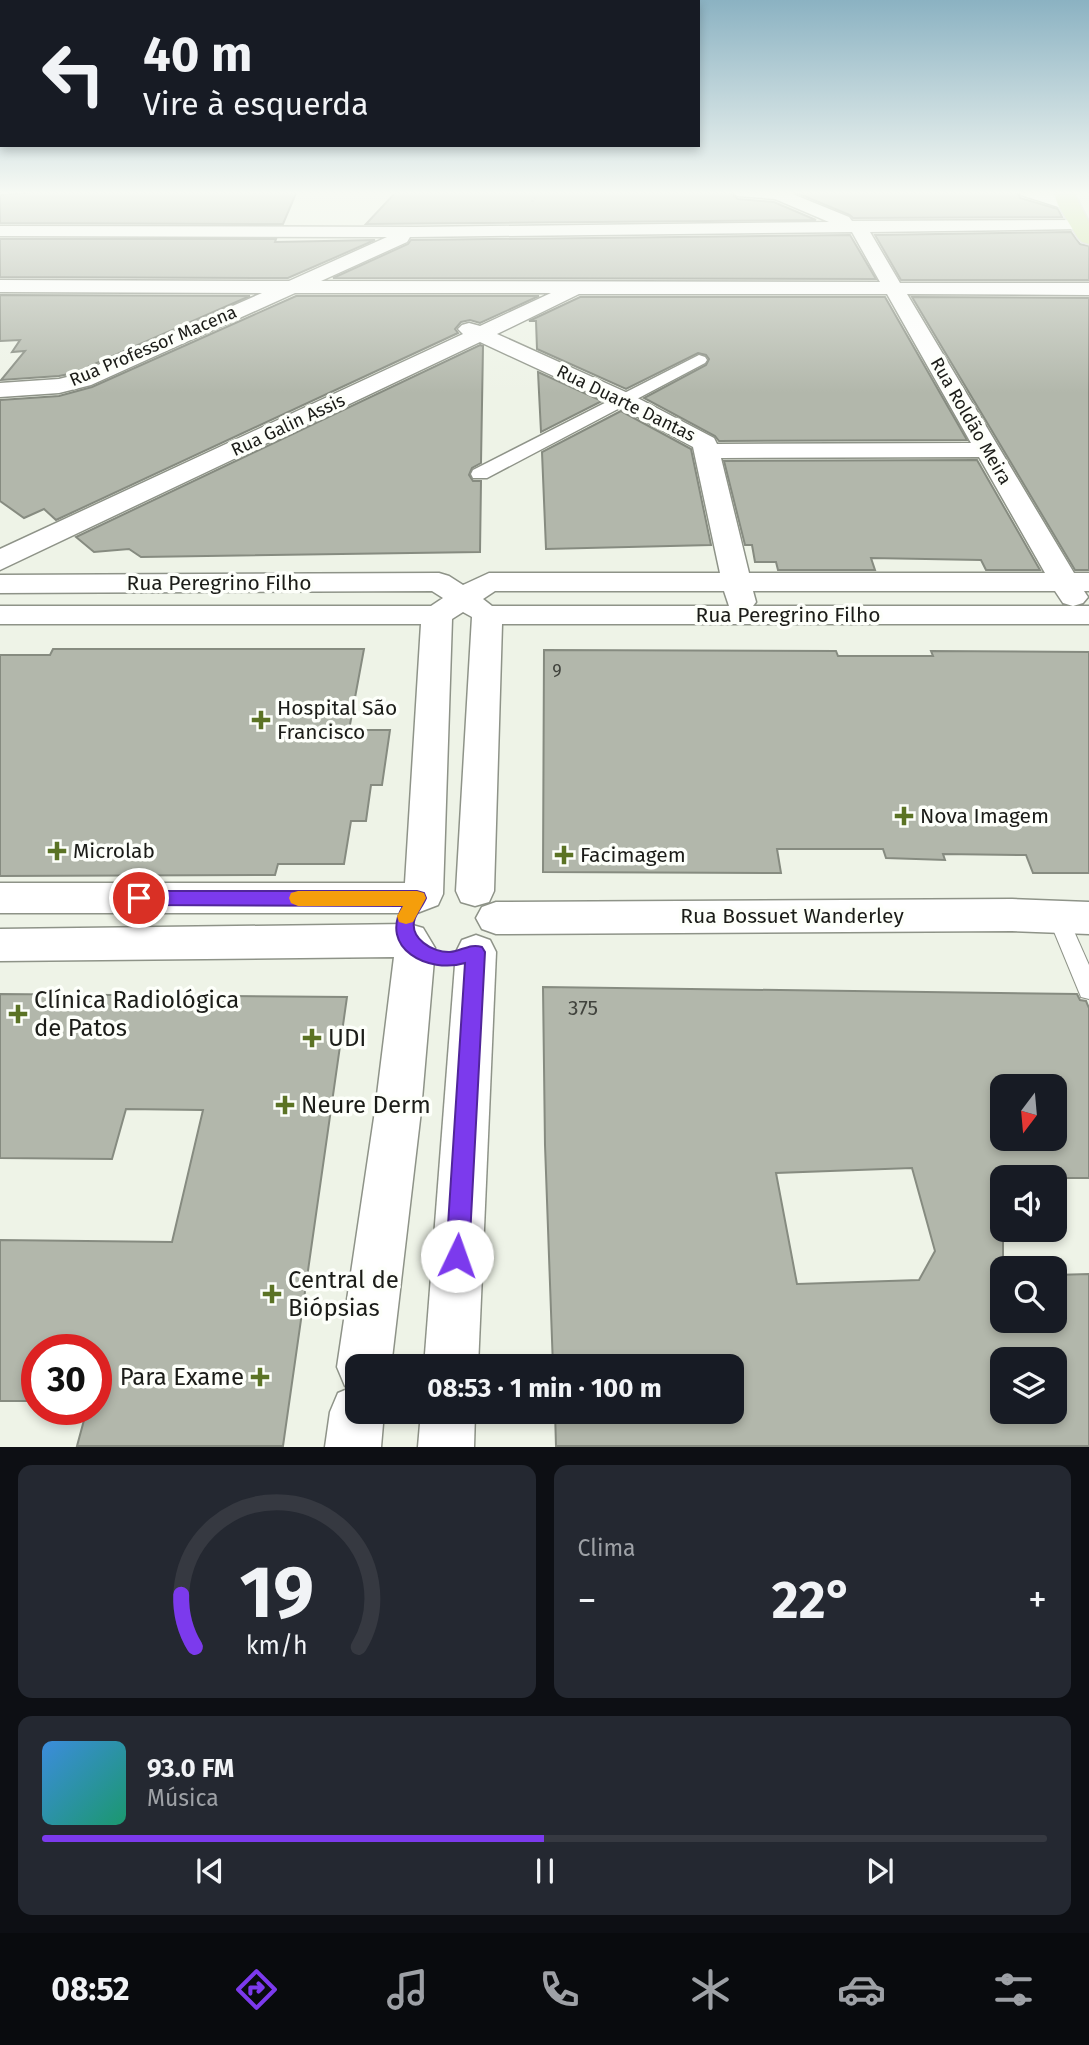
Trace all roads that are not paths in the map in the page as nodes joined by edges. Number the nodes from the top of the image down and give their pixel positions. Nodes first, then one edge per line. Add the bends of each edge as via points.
1 (353, 259) edge
2 (877, 259) edge
3 (291, 285) junction
4 (0, 286) edge
5 (540, 288) junction
6 (576, 289) junction
7 (896, 289) junction
8 (1089, 289) edge
9 (472, 330) junction
10 (699, 360) dead end
11 (0, 390) edge
12 (622, 399) junction
13 (986, 450) junction
14 (708, 451) junction
15 (480, 474) dead end
16 (0, 539) edge
17 (0, 562) edge
18 (1077, 582) edge
19 (737, 583) junction
20 (0, 584) edge
21 (463, 599) junction
22 (0, 615) edge
23 (744, 615) junction
24 (1086, 615) edge
25 (420, 896) junction
26 (0, 898) edge
27 (1073, 918) edge
28 (482, 920) junction
29 (412, 944) junction
30 (0, 945) edge
31 (1089, 990) edge
32 (365, 1354) edge
33 (452, 1354) edge
34 (356, 1424) edge
35 (447, 1424) edge
36 (353, 1447) edge
37 (446, 1447) edge

1 - 3 street, Rua Professor Macena
2 - 7 street, Rua Roldão Meira
3 - 4 street
3 - 5 street
3 - 11 street, Rua Professor Macena via 83,380
5 - 6 street
5 - 9 street, Rua Galin Assis
6 - 7 street
6 - 9 street, Rua Galin Assis
7 - 8 street
7 - 13 street, Rua Roldão Meira
9 - 12 street, Rua Duarte Dantas
9 - 16 street, Rua Galin Assis
9 - 17 street, Rua Galin Assis
10 - 12 street
12 - 14 street, Rua Duarte Dantas via 697,437
12 - 15 street
13 - 14 street
13 - 18 street, Rua Roldão Meira
14 - 19 street, Rua Duarte Dantas
18 - 19 street, Rua Peregrino Filho
18 - 24 street, Rua Roldão Meira
19 - 21 street, Rua Peregrino Filho
19 - 23 street, Rua Duarte Dantas
20 - 21 street, Rua Peregrino Filho
21 - 22 street, Rua Peregrino Filho
21 - 23 street, Rua Peregrino Filho
21 - 25 street
21 - 28 street
23 - 24 street, Rua Peregrino Filho
25 - 26 street
25 - 28 street via 454,886
25 - 29 street via 405,919
27 - 28 street, Rua Bossuet Wanderley
27 - 31 lane
28 - 29 street via 450,960 424,955
28 - 33 street
29 - 30 street
29 - 32 street via 398,1111
34 - 36 street
35 - 37 street

